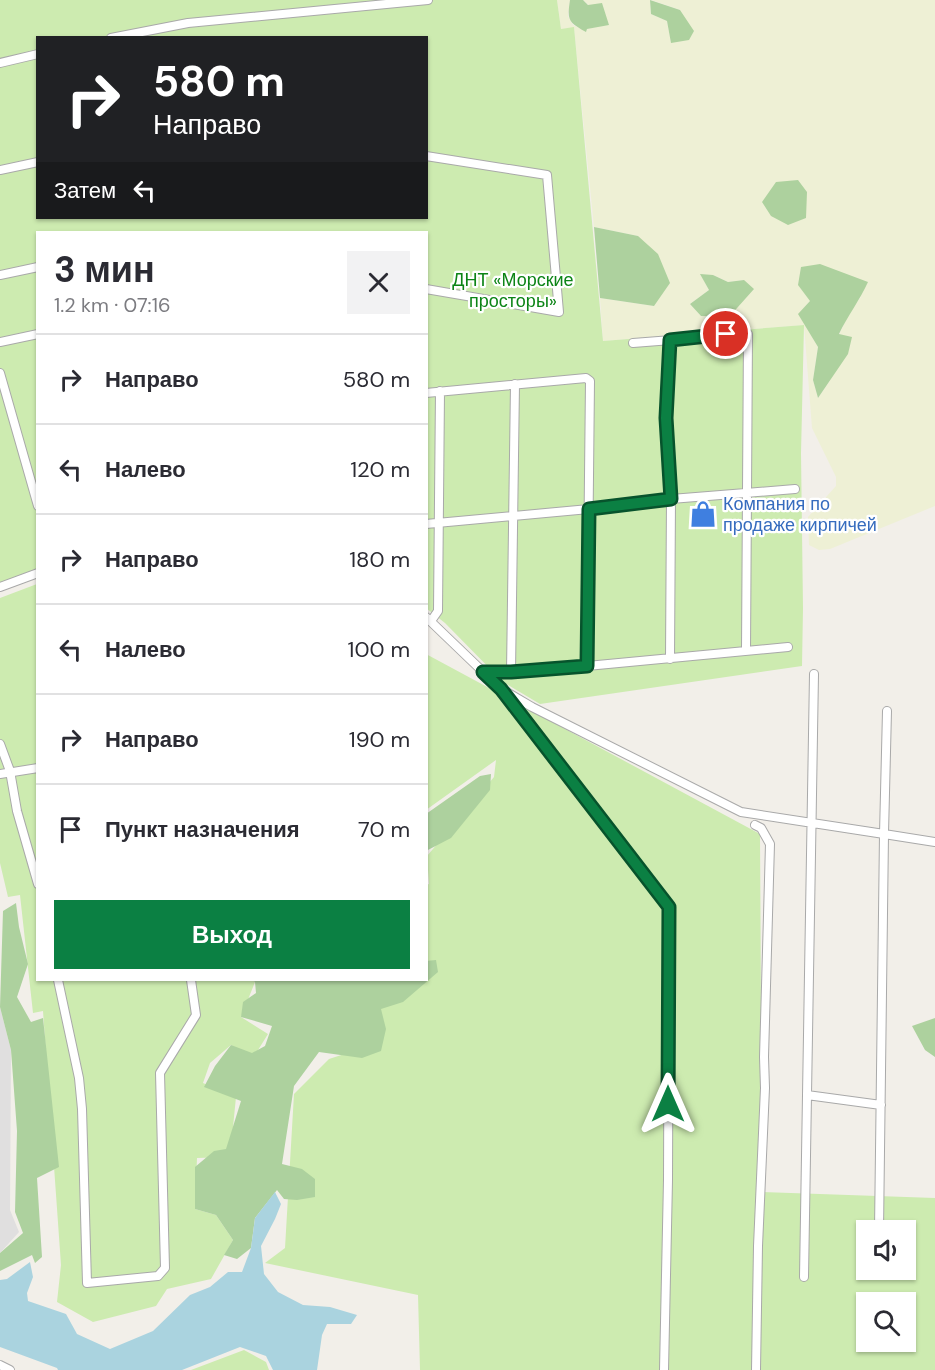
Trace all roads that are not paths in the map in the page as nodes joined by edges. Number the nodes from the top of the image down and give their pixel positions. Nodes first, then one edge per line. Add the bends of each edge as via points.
1 (428, 0) edge
2 (121, 36) edge
3 (36, 54) edge
4 (0, 63) edge
5 (428, 156) edge
6 (36, 162) edge
7 (0, 170) edge
8 (36, 267) edge
9 (0, 275) edge
10 (428, 289) edge
11 (36, 334) edge
12 (670, 340) junction
13 (0, 342) edge
14 (633, 343) dead end
15 (0, 373) edge
16 (515, 384) junction
17 (440, 391) junction
18 (428, 393) edge
19 (795, 489) dead end
20 (747, 494) junction
21 (36, 499) edge
22 (671, 499) junction
23 (589, 509) junction
24 (513, 515) junction
25 (438, 523) junction
26 (428, 524) edge
27 (36, 574) edge
28 (0, 587) edge
29 (429, 619) edge
30 (788, 647) dead end
31 (746, 651) junction
32 (670, 659) junction
33 (587, 666) junction
34 (483, 672) junction
35 (511, 672) junction
36 (814, 674) dead end
37 (501, 689) junction
38 (887, 711) dead end
39 (0, 744) edge
40 (36, 768) edge
41 (10, 771) junction
42 (0, 774) edge
43 (813, 824) junction
44 (755, 825) dead end
45 (884, 834) junction
46 (935, 842) edge
47 (36, 877) edge
48 (58, 981) edge
49 (191, 981) edge
50 (807, 1095) junction
51 (880, 1106) junction
52 (879, 1220) edge
53 (804, 1277) dead end
54 (0, 1365) edge
55 (10, 1370) edge
56 (664, 1370) edge
57 (756, 1370) edge

1 - 2 street via 188,23
3 - 4 street
5 - 10 street via 547,175 560,312
6 - 7 street
8 - 9 street
11 - 13 street
12 - 14 street
12 - 20 street via 748,334
12 - 22 street via 666,418
15 - 21 street
16 - 17 street
16 - 23 street via 586,378 590,381
16 - 24 street
17 - 18 street
17 - 25 street
19 - 20 street
20 - 22 street
20 - 31 street
22 - 23 street
22 - 32 street
23 - 24 street
23 - 33 street
24 - 25 street
24 - 35 street
25 - 26 street
25 - 29 street via 438,611
27 - 28 street
29 - 34 street
30 - 31 street
31 - 32 street
32 - 33 street
33 - 35 street
34 - 35 street
34 - 37 street
36 - 43 street
37 - 43 street via 741,812
37 - 56 street via 669,907
38 - 45 street
39 - 41 street
40 - 41 street
41 - 42 street
41 - 47 street
43 - 45 street
43 - 50 street
44 - 57 street via 770,844
45 - 46 street
45 - 51 street
48 - 49 street via 82,1108 87,1283 158,1276 165,1268 160,1073 196,1015
50 - 51 street
50 - 53 street
51 - 52 street
54 - 55 street

